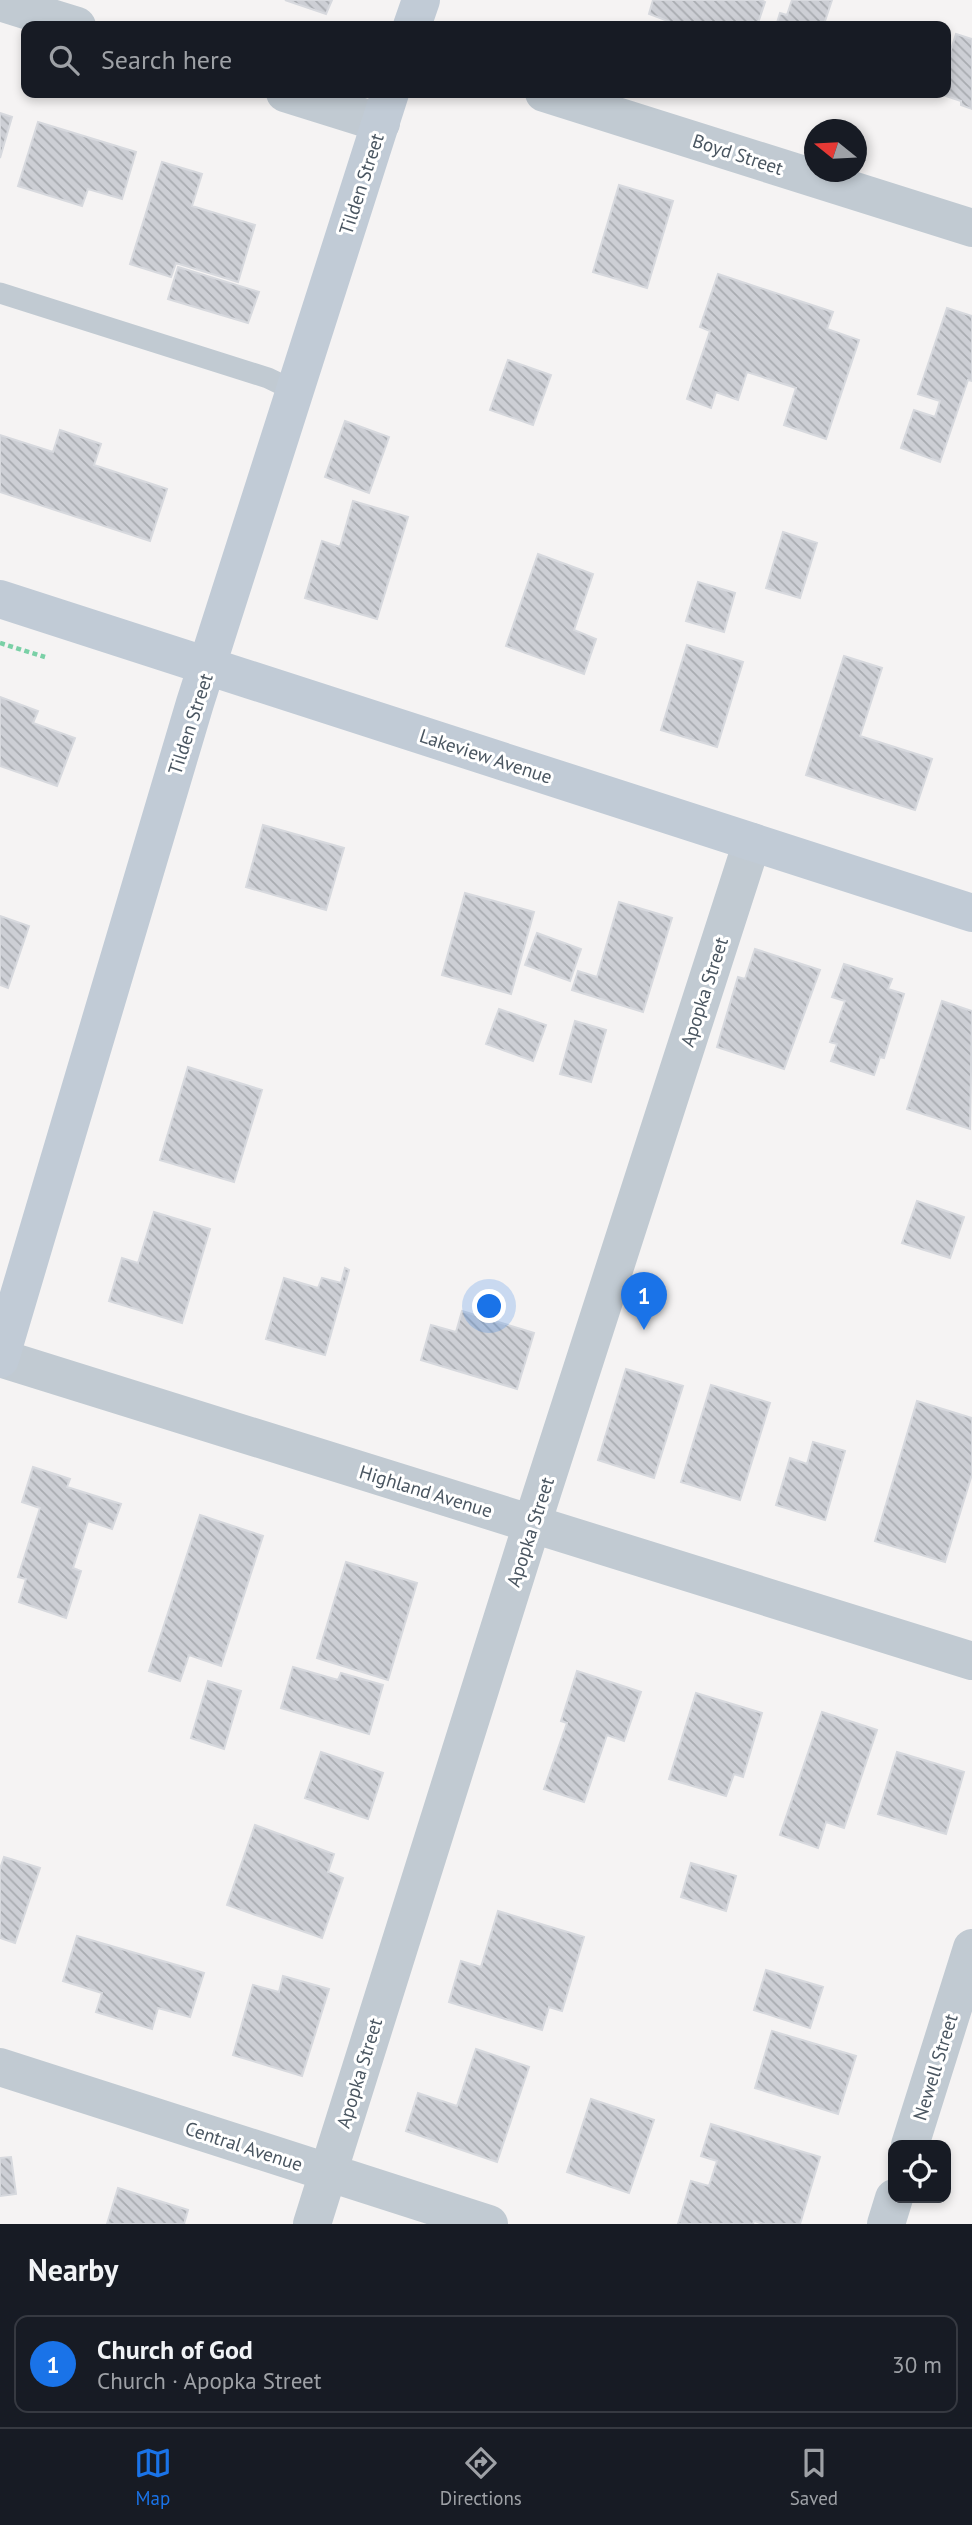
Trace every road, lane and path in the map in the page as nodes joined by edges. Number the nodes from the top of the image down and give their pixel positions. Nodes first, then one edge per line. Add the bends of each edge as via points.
1 (421, 0) edge
2 (0, 2) edge
3 (61, 21) edge
4 (414, 21) edge
5 (318, 98) edge
6 (560, 98) edge
7 (385, 108) edge
8 (972, 228) edge
9 (0, 293) edge
10 (295, 391) junction
11 (0, 599) edge
12 (209, 667) junction
13 (752, 842) junction
14 (972, 913) edge
15 (0, 1358) edge
16 (532, 1524) junction
17 (972, 1661) edge
18 (972, 1948) edge
19 (0, 2067) edge
20 (912, 2140) edge
21 (328, 2173) junction
22 (892, 2203) edge
23 (312, 2224) edge
24 (489, 2224) edge
25 (886, 2224) edge

1 - 4 street
2 - 3 street
5 - 7 street
6 - 8 street, Boyd Street
7 - 10 street, Tilden Street
9 - 10 lane via 268,378
10 - 12 street, Tilden Street
11 - 12 street, Lakeview Avenue
12 - 13 street, Lakeview Avenue
12 - 15 street, Tilden Street
13 - 14 street, Lakeview Avenue
13 - 16 street, Apopka Street
15 - 16 street, Highland Avenue
16 - 17 street, Highland Avenue
16 - 21 street, Apopka Street
18 - 20 street, Newell Street
19 - 21 street, Central Avenue
21 - 23 street, Apopka Street
21 - 24 street, Central Avenue
22 - 25 street

